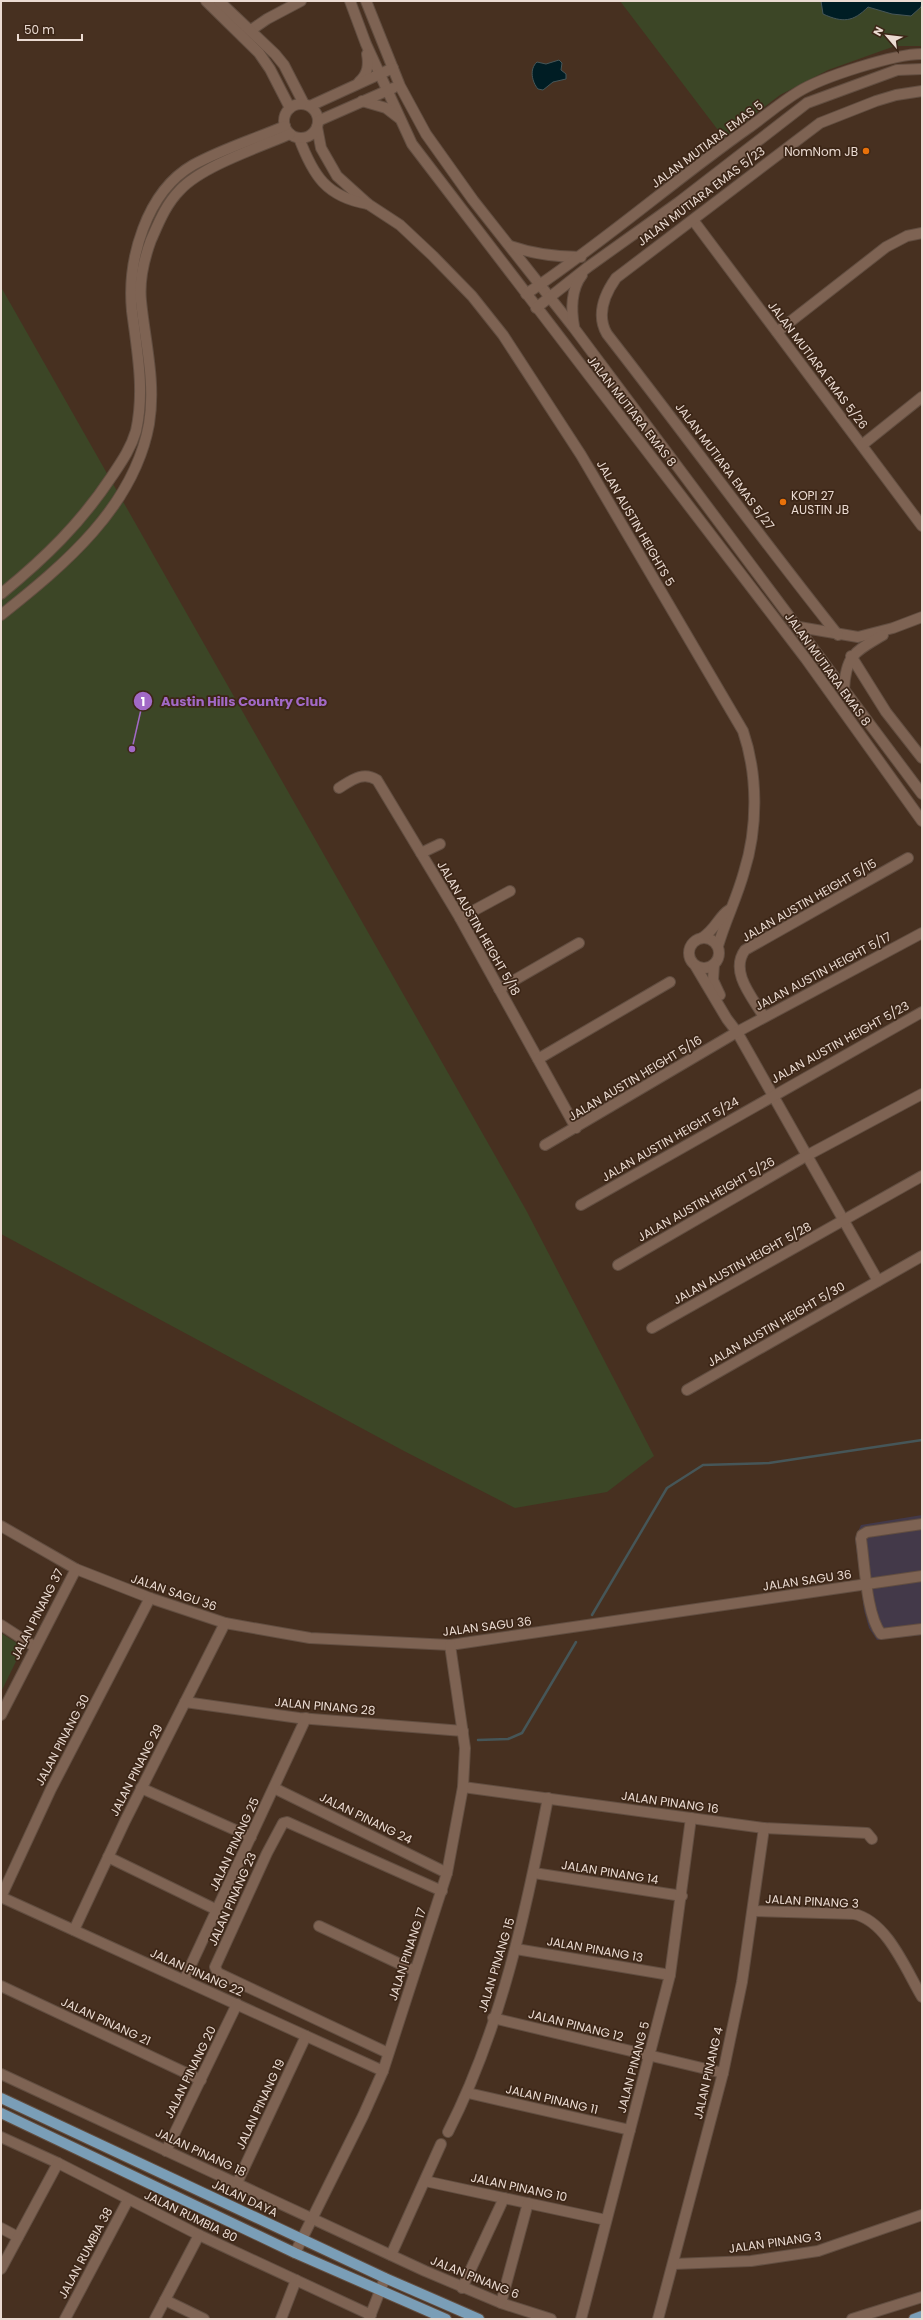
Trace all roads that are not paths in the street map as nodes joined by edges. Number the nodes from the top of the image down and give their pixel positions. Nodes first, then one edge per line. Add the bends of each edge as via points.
1 (206, 1) edge
2 (219, 1) edge
3 (300, 1) edge
4 (350, 1) edge
5 (366, 1) edge
6 (251, 30) junction
7 (242, 36) junction
8 (366, 44) junction
9 (922, 54) edge
10 (393, 68) junction
11 (922, 69) edge
12 (379, 73) junction
13 (356, 85) junction
14 (400, 86) junction
15 (387, 90) junction
16 (922, 91) edge
17 (362, 101) junction
18 (307, 105) junction
19 (290, 108) junction
20 (400, 119) junction
21 (317, 124) junction
22 (291, 133) junction
23 (368, 204) junction
24 (693, 220) junction
25 (922, 232) edge
26 (508, 245) junction
27 (580, 257) junction
28 (588, 267) junction
29 (541, 284) junction
30 (526, 294) junction
31 (551, 298) junction
32 (536, 308) junction
33 (602, 308) joint
34 (574, 328) junction
35 (777, 332) junction
36 (922, 397) edge
37 (862, 445) junction
38 (922, 526) edge
39 (1, 594) edge
40 (1, 615) edge
41 (922, 617) edge
42 (799, 627) junction
43 (893, 628) junction
44 (838, 635) junction
45 (851, 656) junction
46 (844, 689) junction
47 (922, 758) edge
48 (339, 788) dead end
49 (922, 794) edge
50 (922, 821) edge
51 (440, 844) dead end
52 (421, 853) junction
53 (908, 858) dead end
54 (510, 890) dead end
55 (729, 910) junction
56 (460, 918) junction
57 (922, 933) edge
58 (702, 938) junction
59 (579, 943) dead end
60 (718, 946) junction
61 (714, 964) junction
62 (696, 967) junction
63 (670, 982) dead end
64 (499, 989) junction
65 (922, 1012) edge
66 (764, 1017) junction
67 (735, 1028) junction
68 (538, 1059) junction
69 (922, 1094) edge
70 (771, 1096) junction
71 (576, 1128) junction
72 (545, 1145) dead end
73 (806, 1156) junction
74 (922, 1176) edge
75 (581, 1205) dead end
76 (844, 1220) junction
77 (922, 1256) edge
78 (618, 1265) dead end
79 (878, 1281) junction
80 (652, 1328) dead end
81 (687, 1390) dead end
82 (922, 1524) edge
83 (1, 1526) edge
84 (76, 1569) junction
85 (922, 1576) edge
86 (868, 1585) junction
87 (150, 1598) junction
88 (225, 1623) junction
89 (1, 1625) edge
90 (922, 1629) edge
91 (450, 1645) junction
92 (35, 1647) junction
93 (185, 1702) junction
94 (1, 1715) edge
95 (306, 1718) junction
96 (463, 1731) junction
97 (463, 1787) junction
98 (141, 1788) junction
99 (274, 1788) junction
100 (548, 1798) junction
101 (691, 1818) junction
102 (764, 1828) junction
103 (251, 1837) junction
104 (872, 1839) dead end
105 (108, 1857) junction
106 (447, 1873) junction
107 (534, 1873) junction
108 (442, 1891) junction
109 (682, 1896) junction
110 (1, 1897) edge
111 (217, 1910) junction
112 (753, 1911) junction
113 (319, 1926) dead end
114 (74, 1930) junction
115 (516, 1948) junction
116 (415, 1971) junction
117 (670, 1975) junction
118 (184, 1980) junction
119 (1, 1986) edge
120 (922, 1997) edge
121 (237, 2004) junction
122 (493, 2018) junction
123 (306, 2036) junction
124 (388, 2054) junction
125 (649, 2056) junction
126 (383, 2070) junction
127 (723, 2073) junction
128 (1, 2074) edge
129 (201, 2080) junction
130 (468, 2092) junction
131 (1, 2098) edge
132 (1, 2113) edge
133 (630, 2130) junction
134 (448, 2132) dead end
135 (1, 2136) edge
136 (441, 2144) dead end
137 (166, 2151) junction
138 (58, 2163) junction
139 (425, 2180) junction
140 (236, 2183) junction
141 (504, 2198) junction
142 (128, 2200) junction
143 (528, 2203) junction
144 (922, 2215) edge
145 (312, 2218) junction
146 (606, 2220) junction
147 (1, 2228) edge
148 (199, 2235) junction
149 (18, 2237) junction
150 (302, 2239) junction
151 (295, 2253) junction
152 (390, 2255) junction
153 (673, 2264) junction
154 (1, 2269) edge
155 (385, 2278) junction
156 (296, 2280) junction
157 (462, 2288) junction
158 (380, 2290) junction
159 (922, 2297) edge
160 (165, 2300) junction
161 (501, 2303) junction
162 (922, 2316) edge
163 (370, 2317) edge
164 (65, 2319) edge
165 (155, 2319) edge
166 (204, 2319) edge
167 (281, 2319) edge
168 (446, 2319) edge
169 (479, 2319) edge
170 (551, 2319) edge
171 (581, 2319) edge
172 (658, 2319) edge
173 (852, 2319) edge
174 (914, 2319) edge

1 - 7 street
2 - 6 street
3 - 6 street via 267,18
4 - 8 street, JALAN MUTIARA EMAS 8
5 - 10 street, JALAN MUTIARA EMAS 8
6 - 7 street
6 - 18 street via 280,59
7 - 19 street via 266,62
8 - 12 street, JALAN MUTIARA EMAS 8
8 - 13 street via 369,66 364,77
9 - 27 street, JALAN MUTIARA EMAS 5 via 894,57 798,92 719,148
10 - 12 street
10 - 14 street, JALAN MUTIARA EMAS 8
11 - 28 street via 890,72 807,103 685,197
12 - 13 street
12 - 15 street, JALAN MUTIARA EMAS 8
13 - 18 street
14 - 15 street
14 - 26 street, JALAN MUTIARA EMAS 8 via 426,134 472,200
15 - 17 street
15 - 20 street, JALAN MUTIARA EMAS 8
16 - 24 street, JALAN MUTIARA EMAS 5/23 via 876,101 820,123
17 - 20 street via 386,108
17 - 21 street
18 - 19 street
18 - 21 street via 316,112
19 - 22 street via 285,116
20 - 30 street, JALAN MUTIARA EMAS 8 via 412,144
21 - 22 street via 310,136
21 - 23 street, JALAN AUSTIN HEIGHTS 5 via 321,148 331,167 343,182
22 - 23 street, JALAN AUSTIN HEIGHTS 5 via 322,182 343,197
22 - 39 street via 193,165 172,181 159,198 144,226 134,257 132,308 140,389 139,411 130,448 100,494 70,531 43,559
22 - 40 street via 200,175 181,188 168,205 148,249 142,277 141,300 149,350 151,393 149,423 131,480 105,518 74,554
23 - 55 street, JALAN AUSTIN HEIGHTS 5 via 395,221 433,256 472,296 503,335 581,455 737,717 748,744 754,813 749,857
24 - 33 street, JALAN MUTIARA EMAS 5/23 via 616,278 607,292
24 - 35 street, JALAN MUTIARA EMAS 5/26
25 - 35 street via 907,236 886,247
26 - 27 street via 546,254
26 - 29 street, JALAN MUTIARA EMAS 8
27 - 29 street, JALAN MUTIARA EMAS 5
28 - 31 street
28 - 34 street via 578,280 574,291
29 - 30 street, JALAN MUTIARA EMAS 5
29 - 31 street, JALAN MUTIARA EMAS 8
30 - 32 street, JALAN MUTIARA EMAS 8
31 - 32 street
31 - 34 street, JALAN MUTIARA EMAS 8
32 - 50 street, JALAN MUTIARA EMAS 8 via 806,659
33 - 44 street, JALAN MUTIARA EMAS 5/27 via 602,323 607,334
34 - 42 street, JALAN MUTIARA EMAS 8
35 - 37 street, JALAN MUTIARA EMAS 5/26
36 - 37 street
37 - 38 street, JALAN MUTIARA EMAS 5/26
41 - 43 street
42 - 44 street
42 - 46 street, JALAN MUTIARA EMAS 8
43 - 44 street via 858,637
43 - 45 street
45 - 46 street via 845,671
45 - 47 street via 886,712
46 - 49 street, JALAN MUTIARA EMAS 8
48 - 52 street, JALAN AUSTIN HEIGHT 5/18 via 359,776 370,775 377,780
51 - 52 street
52 - 56 street, JALAN AUSTIN HEIGHT 5/18
53 - 66 street, JALAN AUSTIN HEIGHT 5/15 via 745,950 740,957 739,972
54 - 56 street
55 - 58 street via 723,913 716,926
55 - 60 street via 730,916
56 - 64 street, JALAN AUSTIN HEIGHT 5/18
57 - 66 street, JALAN AUSTIN HEIGHT 5/17
58 - 60 street via 711,939
58 - 62 street via 693,942 688,950 690,960
59 - 64 street
60 - 61 street via 719,956
61 - 62 street via 706,969
61 - 67 street via 713,980
62 - 67 street
63 - 68 street
64 - 68 street, JALAN AUSTIN HEIGHT 5/18
65 - 70 street, JALAN AUSTIN HEIGHT 5/23
66 - 67 street, JALAN AUSTIN HEIGHT 5/17
67 - 70 street
67 - 71 street, JALAN AUSTIN HEIGHT 5/16
68 - 71 street, JALAN AUSTIN HEIGHT 5/18
69 - 73 street, JALAN AUSTIN HEIGHT 5/26
70 - 73 street
70 - 75 street, JALAN AUSTIN HEIGHT 5/24
71 - 72 street, JALAN AUSTIN HEIGHT 5/16
73 - 76 street
73 - 78 street, JALAN AUSTIN HEIGHT 5/26
74 - 76 street, JALAN AUSTIN HEIGHT 5/28
76 - 79 street
76 - 80 street, JALAN AUSTIN HEIGHT 5/28
77 - 79 street, JALAN AUSTIN HEIGHT 5/30
79 - 81 street, JALAN AUSTIN HEIGHT 5/30
82 - 86 street via 866,1532 862,1535
83 - 84 street, JALAN SAGU 36
84 - 87 street, JALAN SAGU 36
84 - 92 street, JALAN PINANG 37
85 - 86 street, JALAN SAGU 36
86 - 90 street via 871,1610 881,1634
86 - 91 street, JALAN SAGU 36
87 - 88 street, JALAN SAGU 36
87 - 110 street, JALAN PINANG 30 via 51,1789
88 - 91 street, JALAN SAGU 36 via 310,1638
88 - 93 street, JALAN PINANG 29
89 - 92 street
91 - 96 street, JALAN PINANG 17
92 - 94 street, JALAN PINANG 37
93 - 95 street, JALAN PINANG 28
93 - 98 street, JALAN PINANG 29
95 - 96 street, JALAN PINANG 28
95 - 99 street, JALAN PINANG 25
96 - 97 street, JALAN PINANG 17
97 - 100 street, JALAN PINANG 16
97 - 106 street, JALAN PINANG 17
98 - 103 street
98 - 105 street, JALAN PINANG 29
99 - 103 street, JALAN PINANG 25
99 - 106 street, JALAN PINANG 24
100 - 101 street, JALAN PINANG 16
100 - 107 street, JALAN PINANG 15
101 - 102 street, JALAN PINANG 16
101 - 109 street, JALAN PINANG 5
102 - 104 street, JALAN PINANG 16 via 866,1833
102 - 112 street, JALAN PINANG 4
103 - 111 street, JALAN PINANG 25
105 - 111 street
105 - 114 street, JALAN PINANG 29
106 - 108 street, JALAN PINANG 17
107 - 109 street, JALAN PINANG 14
107 - 115 street, JALAN PINANG 15
108 - 116 street, JALAN PINANG 17
108 - 124 street, JALAN PINANG 23 via 341,1845 287,1822 283,1823 267,1852 216,1967 218,1973
109 - 117 street, JALAN PINANG 5
110 - 114 street, JALAN PINANG 22
111 - 118 street, JALAN PINANG 25
112 - 120 street, JALAN PINANG 3 via 854,1914 869,1919 883,1932
112 - 127 street, JALAN PINANG 4 via 742,1982
113 - 116 street
114 - 118 street, JALAN PINANG 22
115 - 117 street, JALAN PINANG 13
115 - 122 street, JALAN PINANG 15
116 - 124 street, JALAN PINANG 17
117 - 125 street, JALAN PINANG 5
118 - 121 street, JALAN PINANG 22
119 - 129 street, JALAN PINANG 21
121 - 123 street, JALAN PINANG 22
121 - 129 street, JALAN PINANG 20
122 - 125 street, JALAN PINANG 12
122 - 130 street, JALAN PINANG 15
123 - 126 street, JALAN PINANG 22
123 - 140 street, JALAN PINANG 19
124 - 126 street, JALAN PINANG 17
125 - 127 street, JALAN PINANG 12
125 - 133 street, JALAN PINANG 5
126 - 145 street, JALAN PINANG 17
127 - 153 street, JALAN PINANG 4
128 - 137 street, JALAN PINANG 18
129 - 137 street, JALAN PINANG 20
130 - 133 street, JALAN PINANG 11
130 - 134 street, JALAN PINANG 15
131 - 150 main road, JALAN DAYA
132 - 151 main road
133 - 146 street, JALAN PINANG 5
135 - 138 street, JALAN RUMBIA 80
136 - 139 street
137 - 140 street, JALAN PINANG 18
138 - 142 street, JALAN RUMBIA 80
138 - 149 street
139 - 141 street, JALAN PINANG 10
139 - 152 street
140 - 145 street, JALAN PINANG 18
141 - 143 street, JALAN PINANG 10
141 - 157 street
142 - 148 street, JALAN RUMBIA 80
142 - 164 street, JALAN RUMBIA 38
143 - 146 street, JALAN PINANG 10
143 - 161 street
144 - 153 street, JALAN PINANG 3 via 818,2251 751,2261
145 - 150 street, JALAN PINANG 17
145 - 152 street, JALAN PINANG 18
146 - 171 street, JALAN PINANG 5
147 - 149 street
148 - 156 street, JALAN RUMBIA 80
148 - 160 street
149 - 154 street
150 - 151 street, JALAN PINANG 17
150 - 155 main road, JALAN DAYA
151 - 158 main road
152 - 157 street, JALAN PINANG 6
153 - 172 street, JALAN PINANG 4
155 - 158 street
155 - 169 main road, JALAN DAYA
156 - 163 street, JALAN RUMBIA 80
156 - 167 street
157 - 161 street, JALAN PINANG 6
158 - 163 street
158 - 168 main road
159 - 173 street
160 - 165 street
160 - 166 street
161 - 170 street, JALAN PINANG 6
162 - 174 main road

